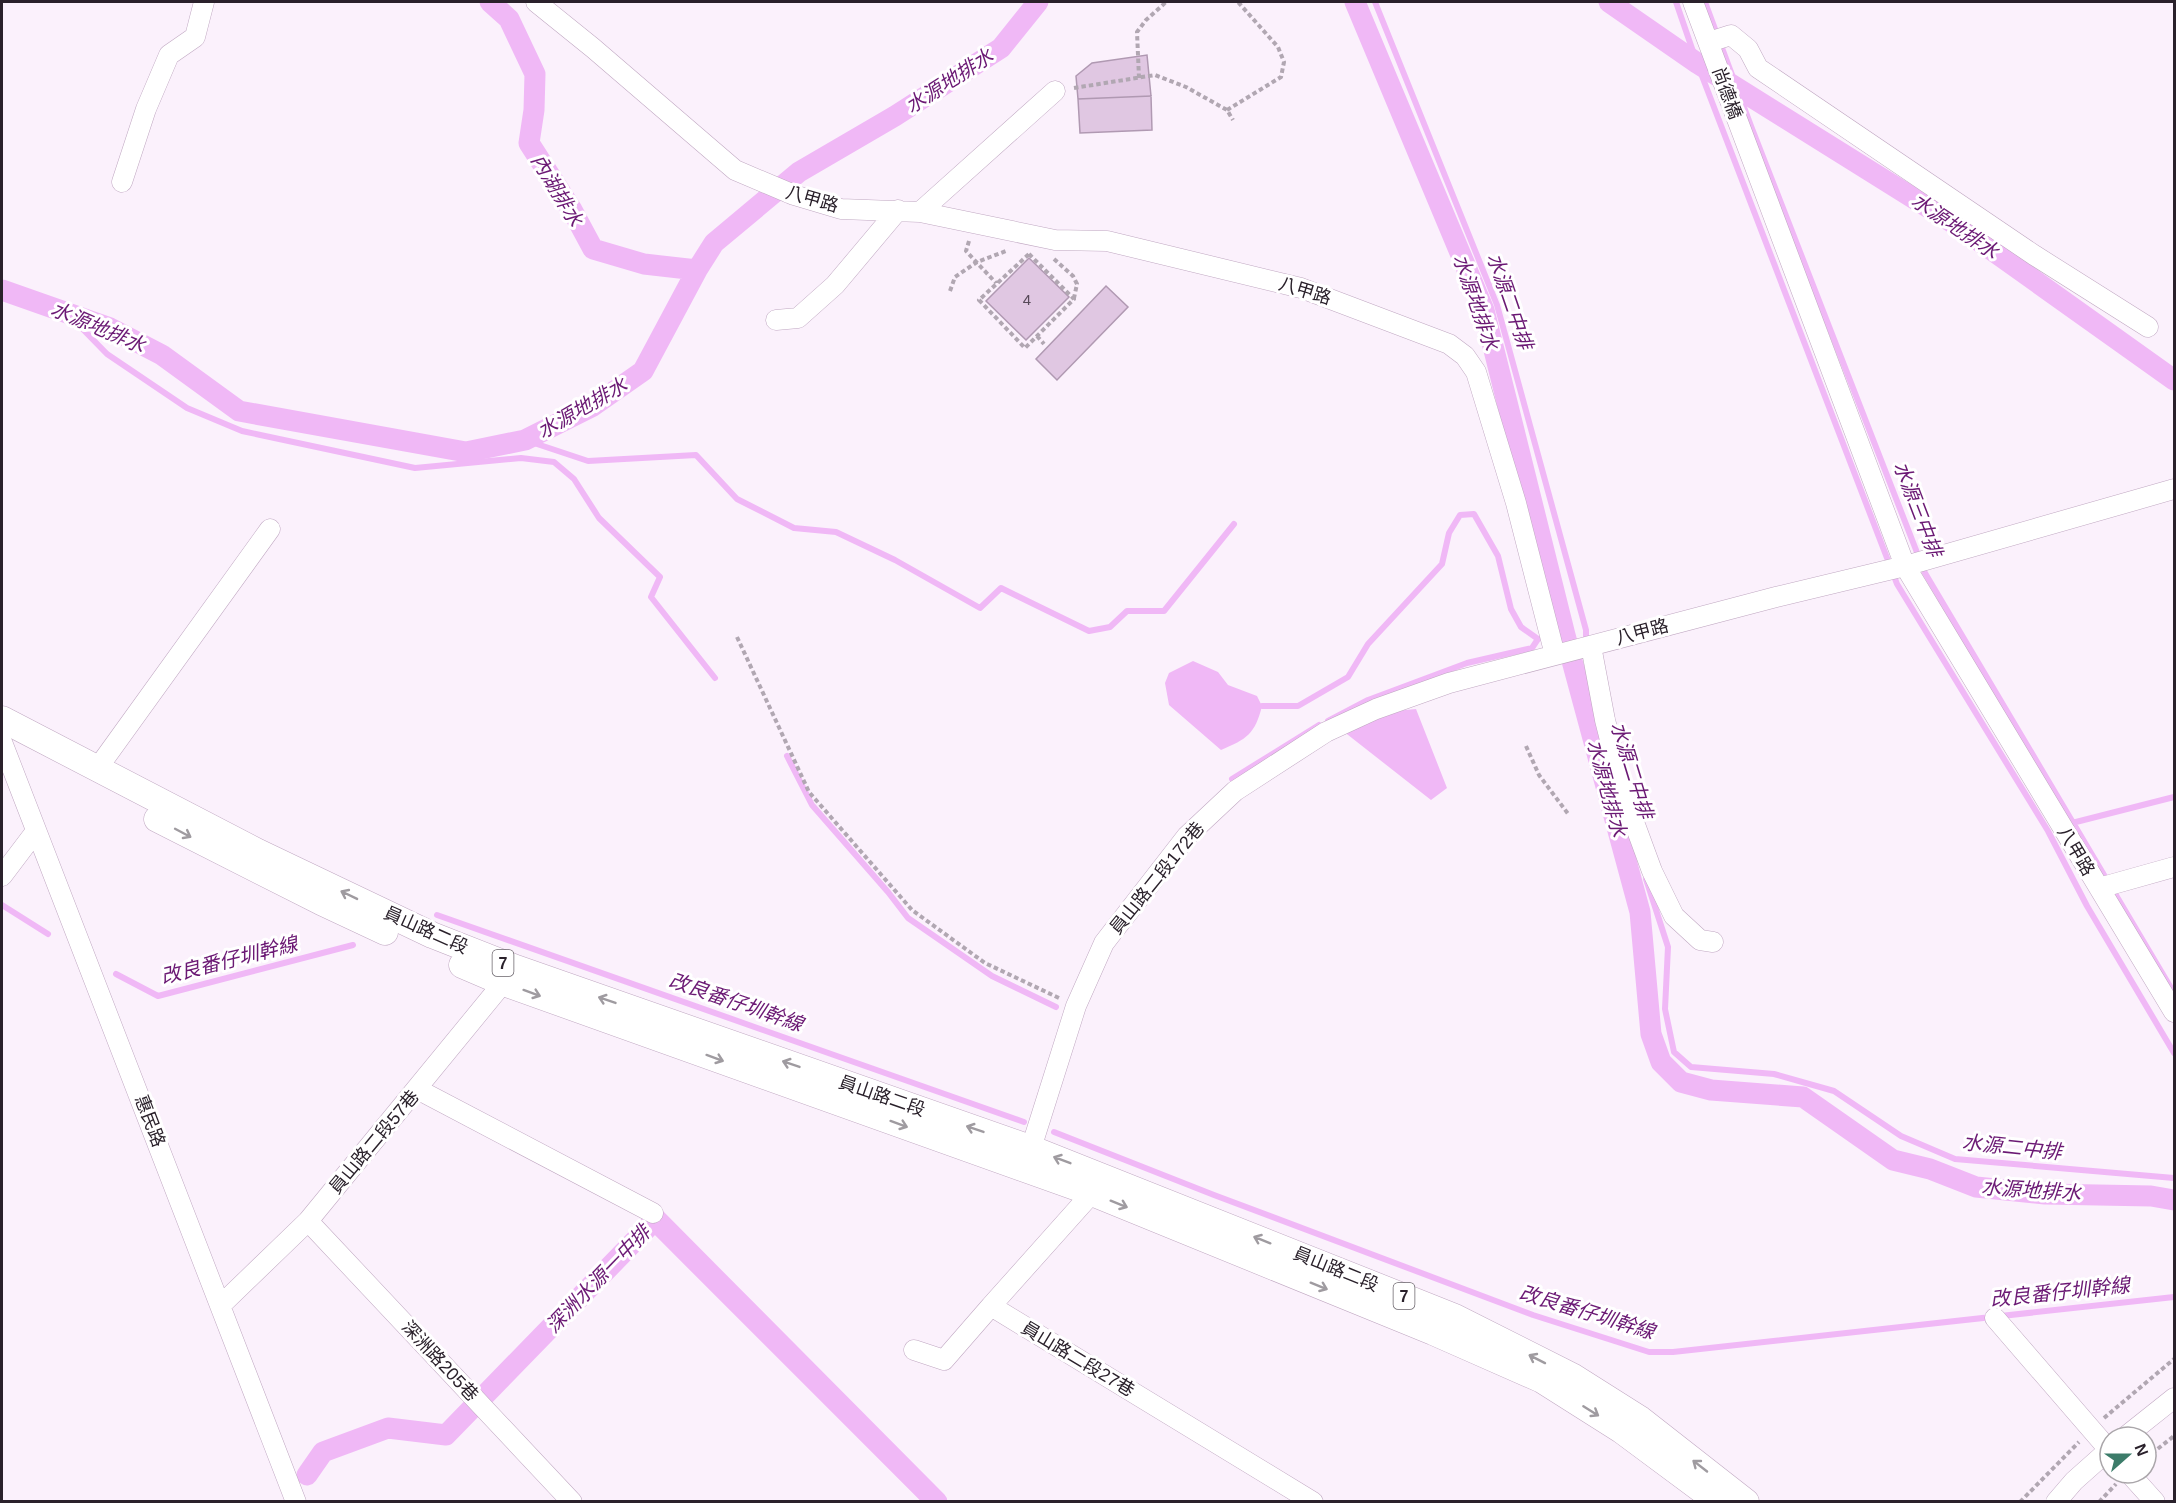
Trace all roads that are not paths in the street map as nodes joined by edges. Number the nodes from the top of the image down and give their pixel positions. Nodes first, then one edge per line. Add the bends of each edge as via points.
1 (204, 2) edge
2 (536, 2) edge
3 (1694, 2) edge
4 (1709, 42) junction
5 (1055, 92) road end
6 (1746, 143) joint
7 (122, 182) dead end
8 (898, 210) junction
9 (920, 212) junction
10 (776, 320) dead end
11 (2148, 327) dead end
12 (2175, 489) edge
13 (270, 529) dead end
14 (1905, 566) junction
15 (1571, 651) junction
16 (2, 719) edge
17 (2, 736) edge
18 (2, 742) edge
19 (97, 769) junction
20 (36, 831) junction
21 (2175, 867) edge
22 (2, 876) edge
23 (2099, 888) junction
24 (1713, 942) dead end
25 (510, 975) junction
26 (2175, 1012) edge
27 (417, 1089) junction
28 (1028, 1158) junction
29 (1099, 1185) junction
30 (653, 1213) dead end
31 (308, 1221) junction
32 (221, 1305) junction
33 (991, 1306) junction
34 (1995, 1317) dead end
35 (914, 1350) dead end
36 (2175, 1398) edge
37 (2140, 1425) edge
38 (2098, 1436) edge
39 (2098, 1460) edge
40 (2139, 1485) edge
41 (296, 1502) edge
42 (572, 1502) edge
43 (1312, 1502) edge
44 (1718, 1502) edge
45 (1746, 1502) edge
46 (2056, 1502) edge
47 (2155, 1502) edge

1 - 7 street via 195,37 169,55
2 - 8 street, 八甲路 via 735,170 794,195 841,209
3 - 4 street
4 - 6 street, 尚德橋
4 - 11 street via 1731,35 1748,50 1758,68 2034,255
5 - 9 street
6 - 14 street, 八甲路
8 - 9 street, 八甲路
8 - 10 street via 835,285 798,318
9 - 15 street, 八甲路 via 1055,240 1107,241 1301,288 1449,344 1465,356 1476,372 1516,503
12 - 14 street
13 - 19 street
14 - 15 street, 八甲路
14 - 23 street, 八甲路
15 - 24 street via 1605,720 1624,795 1652,872 1674,916 1700,940
15 - 28 street, 員山路二段172巷 via 1449,683 1326,732 1235,792 1187,836 1104,943 1076,1006
16 - 19 main road, 員山路二段 / 7
17 -> 25 main road, 員山路二段 / 7 via 195,840 321,902 417,946
18 - 20 street, 惠民路
25 -> 19 main road, 員山路二段 / 7
20 - 22 street
20 - 32 street, 惠民路
21 - 23 street
23 - 26 street, 八甲路
25 - 27 street, 員山路二段57巷
25 - 28 main road, 員山路二段 / 7
27 - 30 street
27 - 31 street, 員山路二段57巷
28 - 29 main road, 員山路二段 / 7
29 - 33 street
29 -> 44 main road, 員山路二段 / 7 via 1542,1380 1621,1430
45 -> 29 main road, 員山路二段 / 7 via 1640,1419 1572,1376 1455,1317
31 - 32 street, 員山路二段57巷
31 - 42 street, 深洲路205巷
32 - 41 street, 惠民路
33 - 35 street via 944,1360
33 - 43 street, 員山路二段27巷
34 - 38 street
36 - 37 street
39 - 46 street
40 - 47 street

